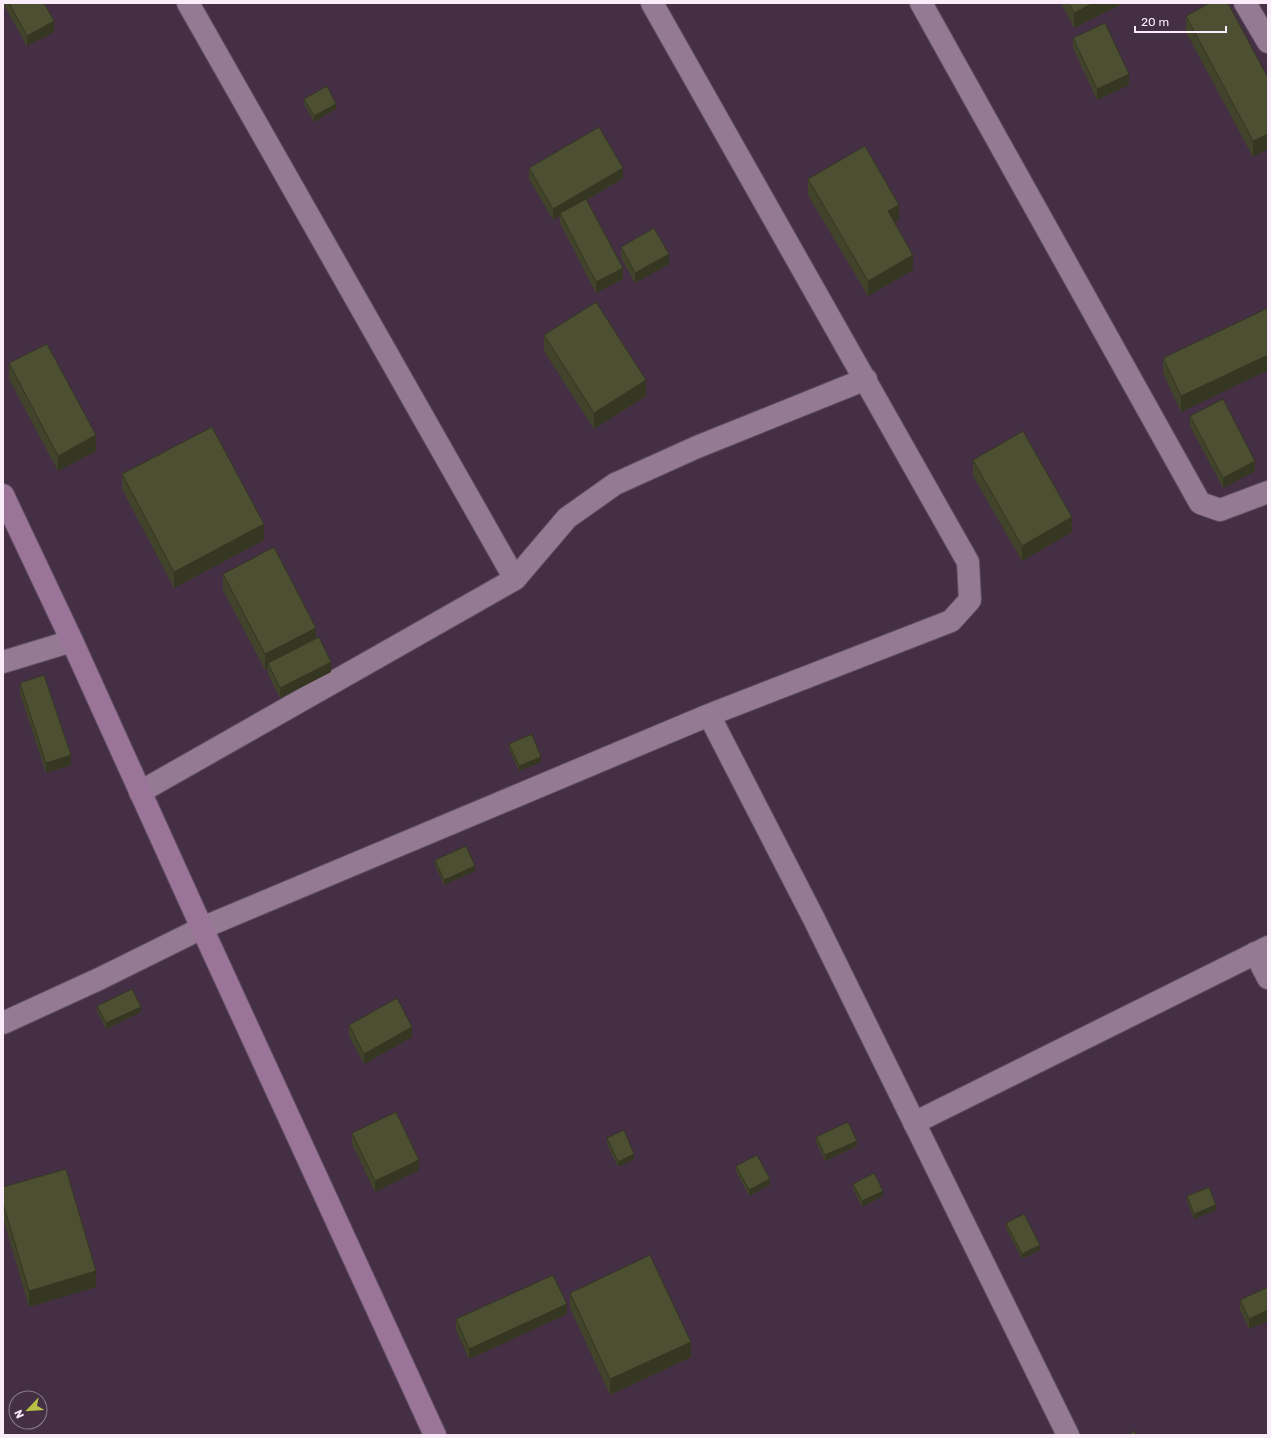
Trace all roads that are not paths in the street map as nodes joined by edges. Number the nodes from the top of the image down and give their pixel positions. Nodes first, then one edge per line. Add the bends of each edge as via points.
1 (188, 3) edge
2 (652, 3) edge
3 (921, 3) edge
4 (1246, 3) edge
5 (1268, 42) edge
6 (866, 378) junction
7 (1268, 492) edge
8 (3, 495) edge
9 (515, 579) junction
10 (72, 641) junction
11 (3, 662) edge
12 (709, 715) junction
13 (140, 792) junction
14 (202, 928) junction
15 (1261, 950) edge
16 (1268, 978) edge
17 (3, 1023) edge
18 (914, 1123) junction
19 (435, 1435) edge
20 (1068, 1435) edge

1 - 9 street
2 - 6 street
3 - 7 street via 1200,503 1220,510
4 - 5 street
6 - 9 street via 697,447 615,484 568,518
6 - 12 street via 968,562 970,600 951,621
8 - 10 street
9 - 13 street
10 - 11 street
10 - 13 street
12 - 14 street
12 - 18 street via 813,917
13 - 14 street
14 - 17 street
14 - 19 street
15 - 16 street
15 - 18 street
18 - 20 street

